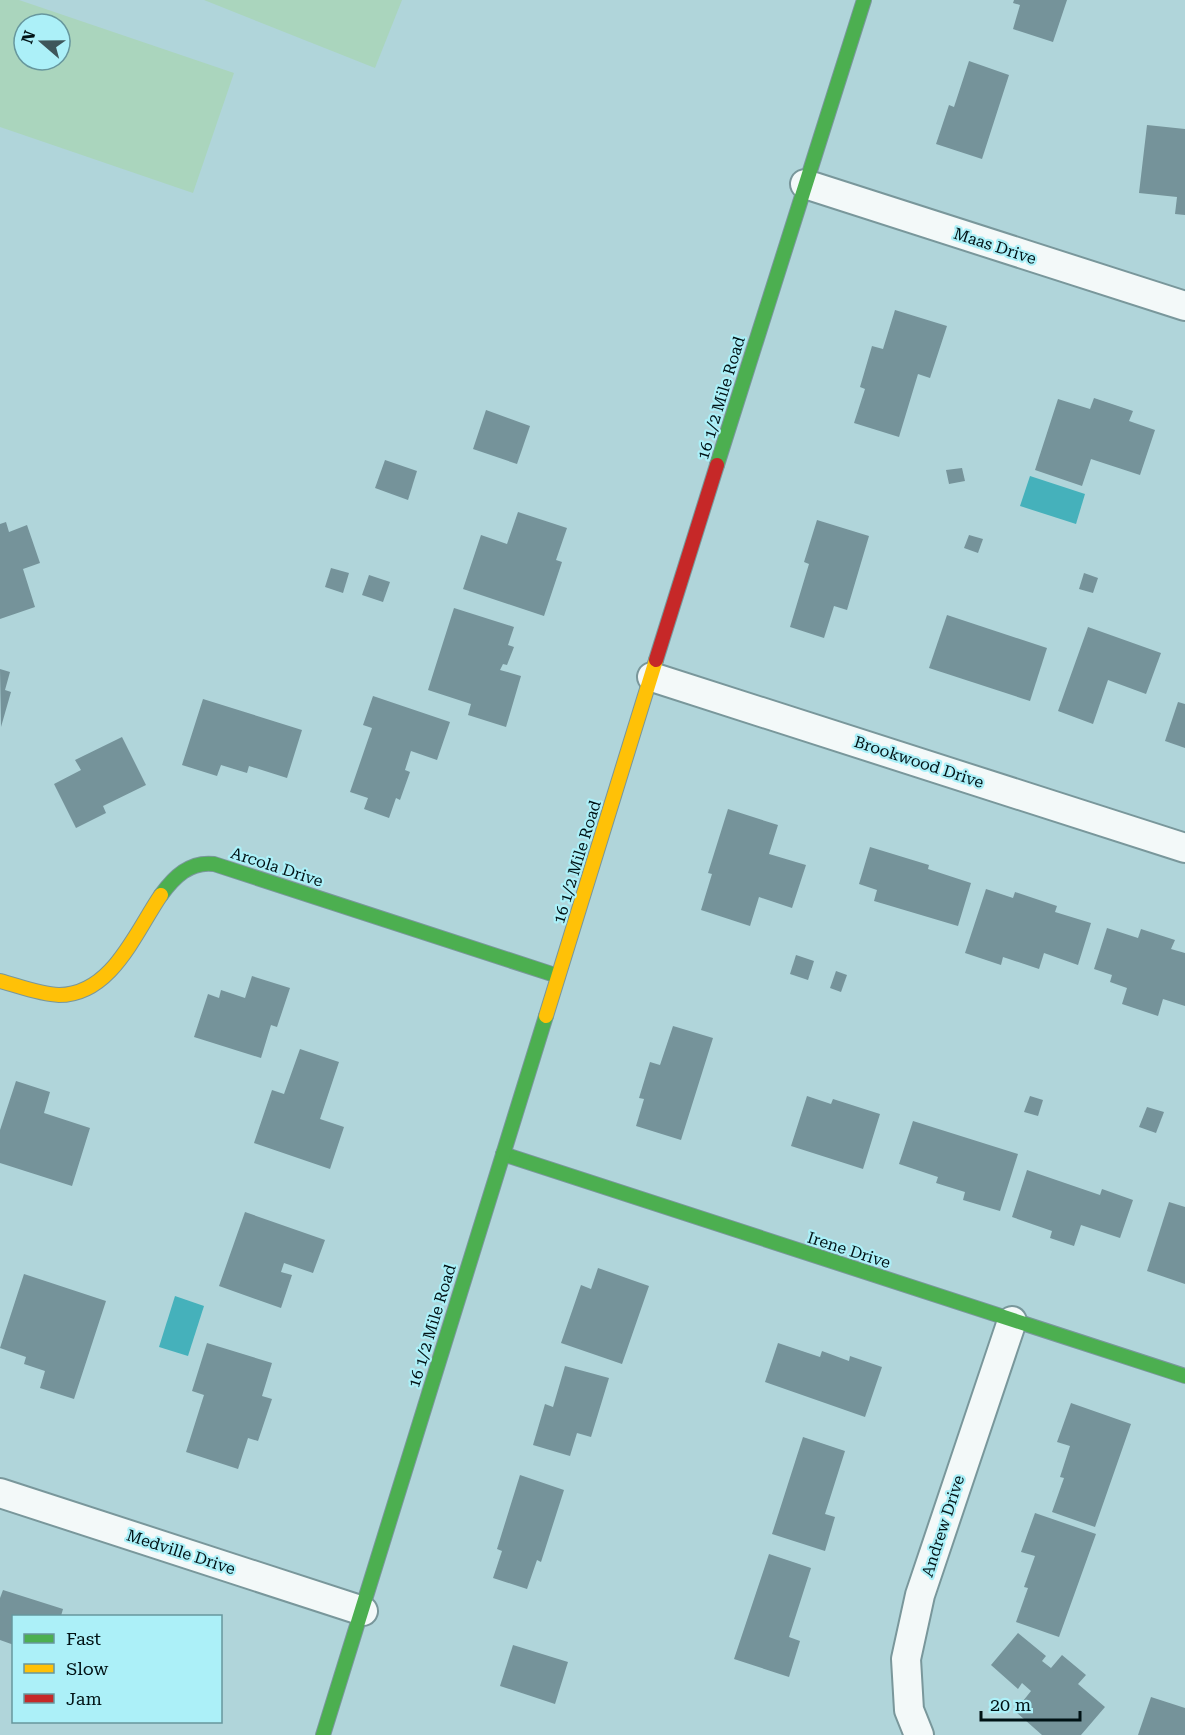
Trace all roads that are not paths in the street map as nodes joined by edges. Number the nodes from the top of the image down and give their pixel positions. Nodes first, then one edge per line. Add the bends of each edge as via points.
1 (864, 0) edge
2 (805, 184) junction
3 (1185, 306) edge
4 (652, 677) junction
5 (1185, 848) edge
6 (558, 976) junction
7 (0, 981) edge
8 (503, 1154) junction
9 (1012, 1321) junction
10 (1185, 1376) edge
11 (0, 1493) edge
12 (363, 1611) junction
13 (323, 1735) edge
14 (919, 1735) edge

1 - 2 street, 16 1/2 Mile Road
2 - 3 street, Maas Drive
2 - 4 street, 16 1/2 Mile Road
4 - 5 street, Brookwood Drive
4 - 6 street, 16 1/2 Mile Road
6 - 7 street, Arcola Drive via 244,872 204,863 185,869 169,884 115,968 83,990 65,994
6 - 8 street, 16 1/2 Mile Road
8 - 9 street, Irene Drive
8 - 12 street, 16 1/2 Mile Road
9 - 10 street, Irene Drive
9 - 14 street, Andrew Drive via 920,1595 908,1648 905,1684 909,1710
11 - 12 street, Medville Drive
12 - 13 street, 16 1/2 Mile Road

